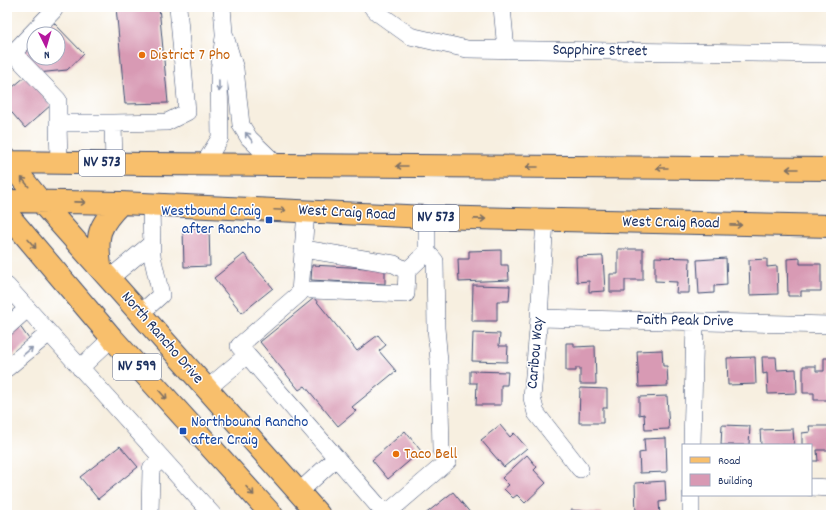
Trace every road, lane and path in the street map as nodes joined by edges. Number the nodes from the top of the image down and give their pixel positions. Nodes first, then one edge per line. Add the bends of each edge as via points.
1 (51, 7) edge
2 (178, 7) edge
3 (222, 7) edge
4 (502, 7) edge
5 (375, 10) edge
6 (224, 33) junction
7 (506, 50) junction
8 (831, 54) edge
9 (10, 55) edge
10 (113, 123) junction
11 (58, 124) junction
12 (8, 161) edge
13 (59, 163) junction
14 (114, 164) junction
15 (204, 164) junction
16 (277, 165) junction
17 (831, 169) edge
18 (7, 201) edge
19 (41, 202) junction
20 (121, 203) junction
21 (151, 204) junction
22 (306, 211) junction
23 (7, 214) edge
24 (427, 217) junction
25 (545, 220) junction
26 (831, 226) edge
27 (151, 244) junction
28 (304, 249) junction
29 (426, 252) junction
30 (407, 271) junction
31 (105, 272) junction
32 (7, 286) edge
33 (312, 290) dead end
34 (24, 305) junction
35 (7, 312) edge
36 (141, 313) junction
37 (539, 318) junction
38 (694, 322) junction
39 (831, 325) edge
40 (7, 326) edge
41 (49, 333) junction
42 (112, 338) junction
43 (247, 355) junction
44 (7, 368) edge
45 (80, 368) junction
46 (206, 389) junction
47 (692, 444) edge
48 (162, 458) junction
49 (336, 458) junction
50 (580, 469) dead end
51 (812, 487) edge
52 (831, 488) edge
53 (299, 492) junction
54 (691, 496) edge
55 (150, 515) edge
56 (213, 515) edge
57 (272, 515) edge
58 (319, 515) edge
59 (386, 515) edge
60 (691, 515) edge

1 - 9 street via 54,10
2 - 10 street via 187,112 167,122
3 - 6 street
4 - 7 street
5 - 7 street, Sapphire Street via 410,36 467,49
6 -> 15 street via 219,71 220,138
16 -> 6 street via 249,138 242,125 235,69
7 - 8 street, Sapphire Street
9 - 11 street via 58,100
10 - 11 street
10 - 14 street
11 - 13 street
12 - 13 main road, NV 573
19 -> 12 main road, North Rancho Drive / NV 599
13 - 14 main road, NV 573
14 - 15 main road, NV 573
15 - 16 main road, NV 573
17 -> 16 main road, NV 573
18 - 19 main road, West Craig Road / NV 573
19 -> 20 main road, West Craig Road / NV 573
19 - 31 main road, North Rancho Drive / NV 599
20 - 21 main road, West Craig Road / NV 573
20 - 31 main road via 102,226 98,238
21 -> 22 main road, West Craig Road / NV 573
21 - 27 street
22 - 24 main road, West Craig Road / NV 573
22 - 28 street
23 -> 42 main road, NV 599
24 -> 25 main road, West Craig Road / NV 573
24 - 29 street
25 -> 26 main road, West Craig Road / NV 573
25 - 37 street, Caribou Way
27 - 31 street
27 - 36 street via 161,295
28 - 30 street via 394,264
28 - 43 street via 300,293 239,346
29 - 30 street
29 - 59 street via 435,260 441,450 448,460
30 - 33 street via 406,294
31 - 36 main road, North Rancho Drive / NV 599
32 - 34 street
34 - 35 street
34 - 40 street
34 - 41 street
36 - 46 main road, North Rancho Drive / NV 599
37 - 38 street, Faith Peak Drive
37 - 50 street, Caribou Way via 532,398 536,414
38 - 39 street, Faith Peak Drive
38 - 47 street
44 -> 41 street
41 - 45 street
42 - 45 street
42 -> 57 main road, NV 599
43 - 46 street
43 - 49 street
45 - 48 street
46 - 53 main road, North Rancho Drive / NV 599
48 - 55 street via 151,469
48 - 56 street
49 - 53 street
49 - 59 street
51 - 52 street
53 - 58 main road, North Rancho Drive / NV 599
54 - 60 street

